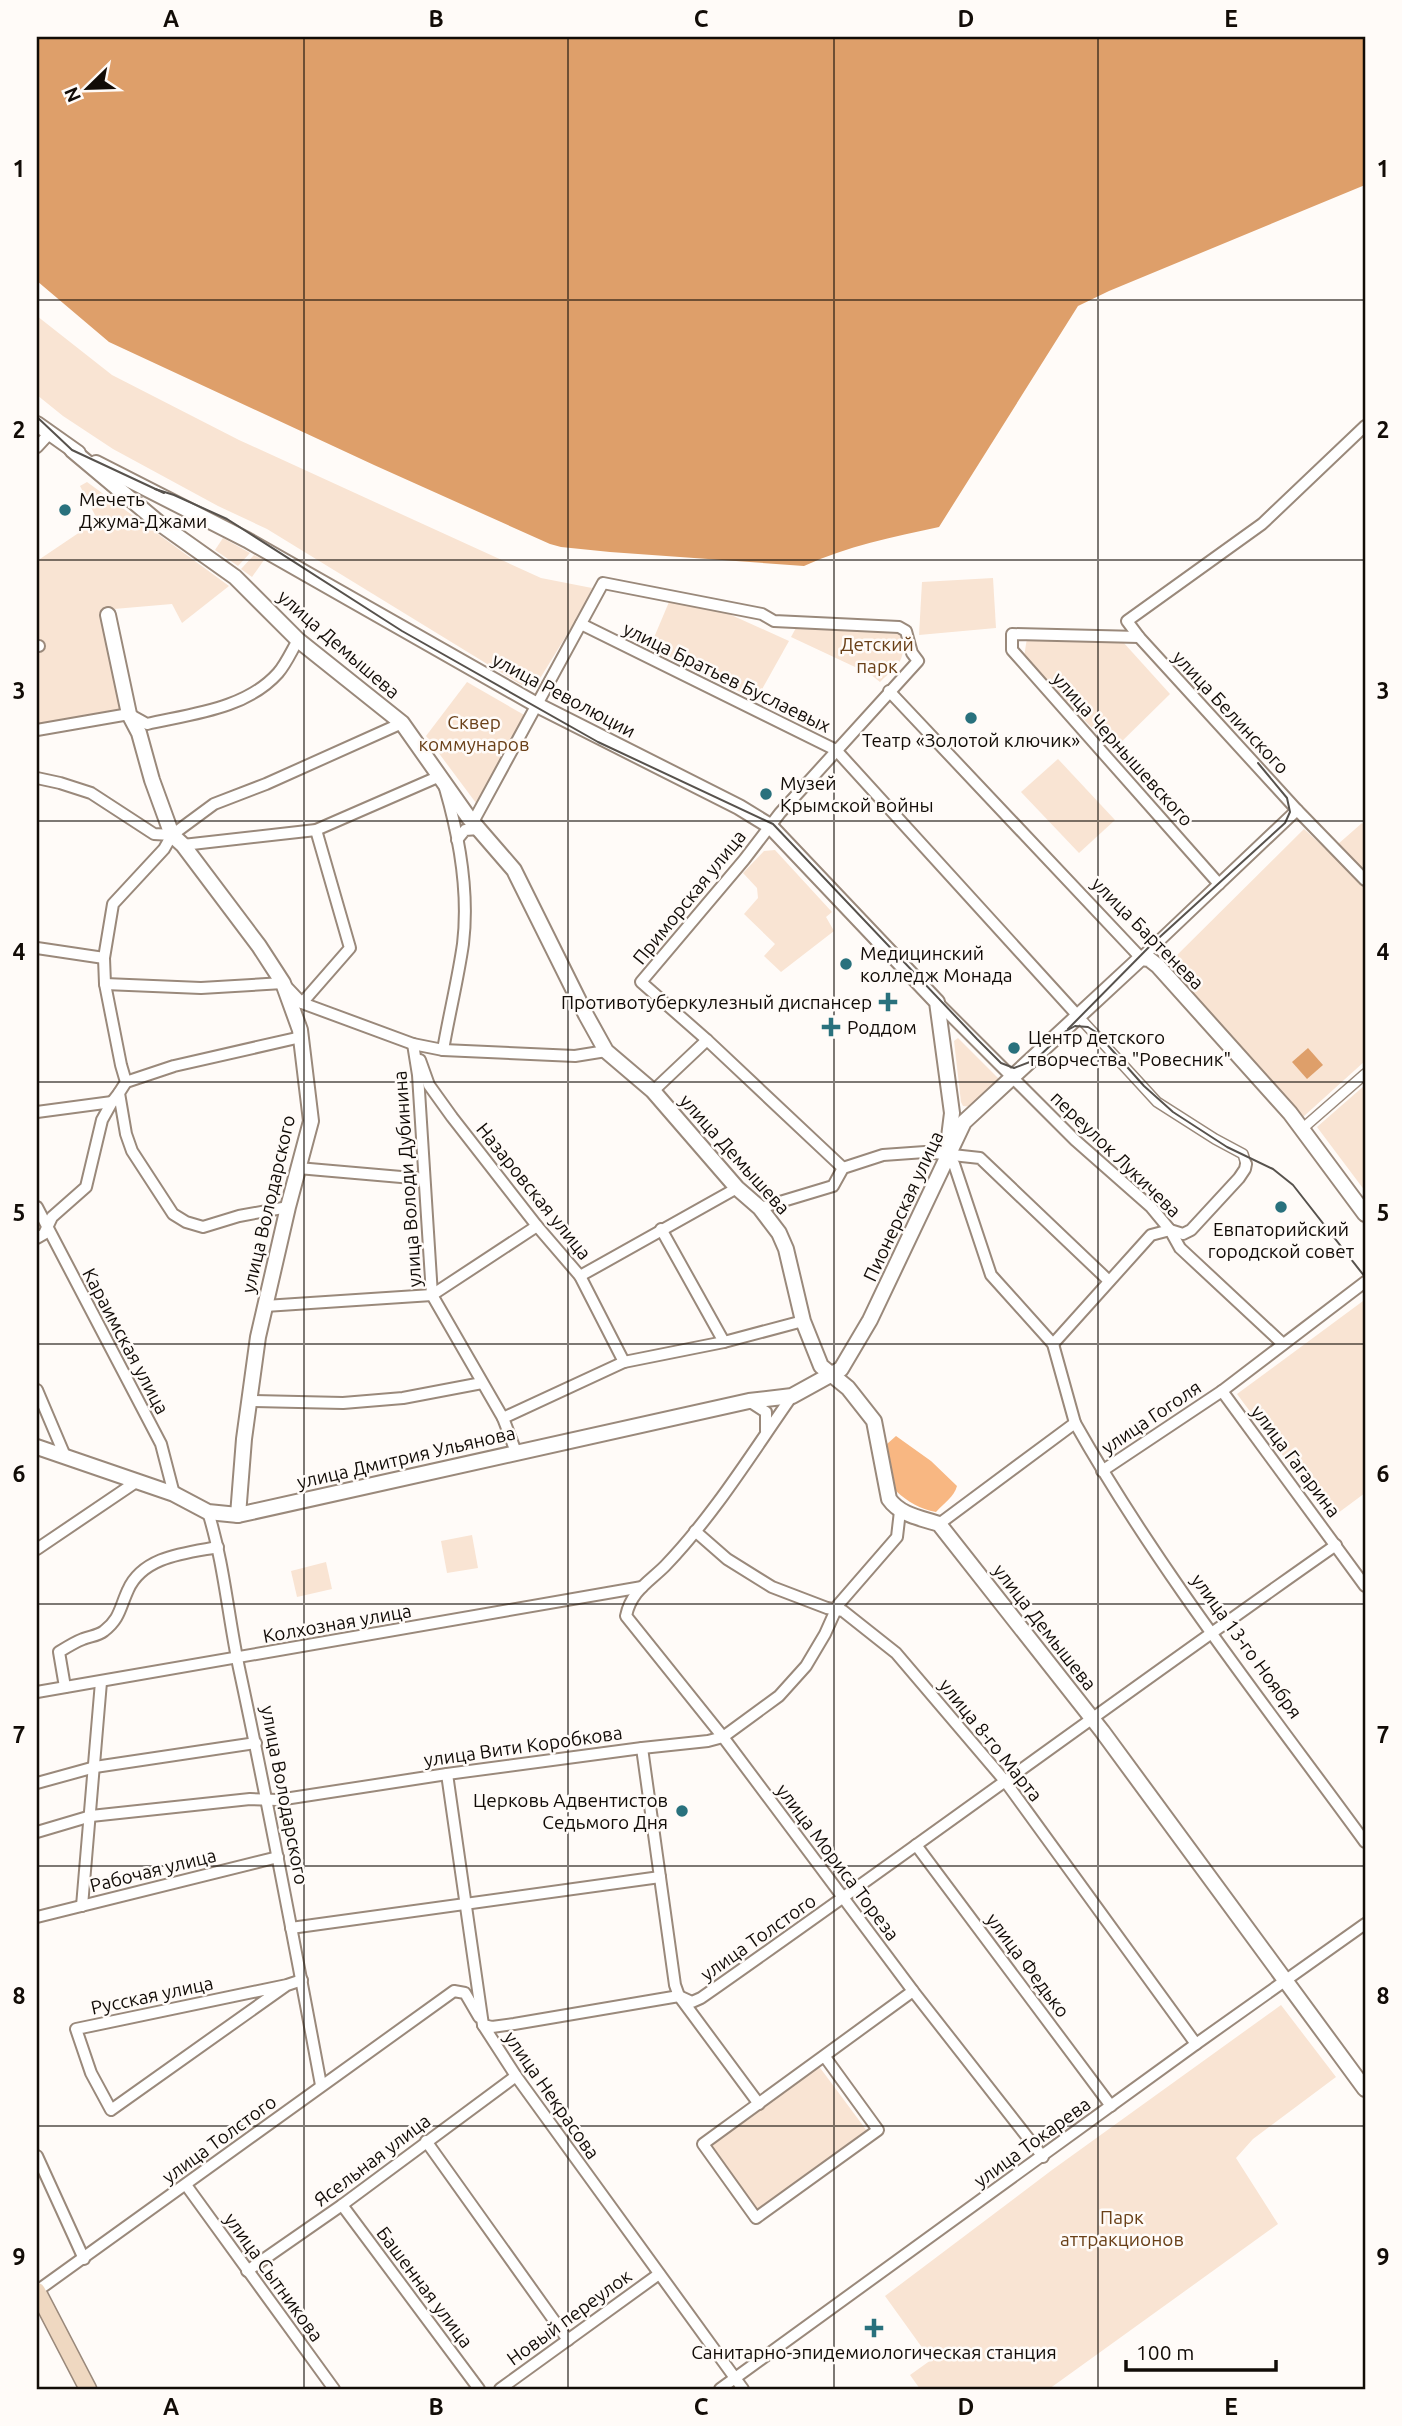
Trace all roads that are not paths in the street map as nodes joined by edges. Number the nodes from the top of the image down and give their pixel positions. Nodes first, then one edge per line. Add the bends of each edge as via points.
1 (37, 424) edge
2 (1365, 426) edge
3 (49, 434) junction
4 (37, 447) edge
5 (72, 450) junction
6 (108, 615) dead end
7 (581, 624) junction
8 (1139, 637) junction
9 (298, 640) junction
10 (889, 691) junction
11 (537, 705) junction
12 (129, 714) junction
13 (402, 723) junction
14 (37, 730) edge
15 (836, 750) junction
16 (441, 777) junction
17 (37, 779) edge
18 (1297, 810) junction
19 (770, 825) junction
20 (476, 826) junction
21 (316, 830) junction
22 (178, 840) junction
23 (457, 840) junction
24 (1365, 880) edge
25 (1219, 884) junction
26 (37, 948) edge
27 (104, 958) junction
28 (1140, 958) junction
29 (284, 983) junction
30 (105, 984) junction
31 (937, 1002) junction
32 (302, 1003) junction
33 (1078, 1016) junction
34 (301, 1037) junction
35 (707, 1040) junction
36 (413, 1044) junction
37 (443, 1050) junction
38 (606, 1051) junction
39 (1365, 1074) edge
40 (1012, 1078) junction
41 (126, 1082) junction
42 (653, 1091) junction
43 (115, 1098) junction
44 (37, 1112) edge
45 (952, 1113) junction
46 (964, 1122) junction
47 (1302, 1129) junction
48 (947, 1154) junction
49 (1246, 1164) joint
50 (298, 1168) junction
51 (843, 1168) junction
52 (424, 1179) junction
53 (737, 1188) junction
54 (288, 1207) junction
55 (37, 1208) edge
56 (761, 1208) junction
57 (1365, 1214) edge
58 (537, 1226) junction
59 (48, 1227) junction
60 (661, 1229) junction
61 (1170, 1230) junction
62 (37, 1238) edge
63 (580, 1276) junction
64 (1109, 1281) junction
65 (1365, 1282) edge
66 (432, 1295) junction
67 (265, 1306) junction
68 (803, 1321) junction
69 (724, 1342) junction
70 (1053, 1344) junction
71 (1283, 1344) junction
72 (624, 1362) junction
73 (833, 1375) junction
74 (482, 1382) junction
75 (37, 1390) edge
76 (1222, 1391) junction
77 (792, 1395) junction
78 (250, 1401) junction
79 (749, 1401) junction
80 (503, 1418) junction
81 (1074, 1423) junction
82 (765, 1434) junction
83 (37, 1447) edge
84 (516, 1452) junction
85 (65, 1456) junction
86 (1102, 1471) junction
87 (136, 1482) junction
88 (174, 1494) junction
89 (900, 1511) junction
90 (208, 1512) junction
91 (238, 1516) junction
92 (939, 1524) junction
93 (695, 1531) junction
94 (1336, 1545) junction
95 (218, 1547) junction
96 (37, 1549) edge
97 (1365, 1586) edge
98 (642, 1587) junction
99 (836, 1609) junction
100 (1212, 1631) junction
101 (237, 1658) junction
102 (101, 1682) junction
103 (65, 1687) junction
104 (37, 1692) edge
105 (1092, 1718) junction
106 (723, 1737) junction
107 (256, 1744) junction
108 (642, 1748) junction
109 (95, 1767) junction
110 (447, 1774) junction
111 (1005, 1781) junction
112 (37, 1783) edge
113 (268, 1799) junction
114 (91, 1816) junction
115 (37, 1832) edge
116 (1365, 1842) edge
117 (916, 1845) junction
118 (278, 1857) junction
119 (660, 1877) junction
120 (844, 1899) junction
121 (466, 1902) junction
122 (82, 1906) junction
123 (37, 1917) edge
124 (1365, 1924) edge
125 (291, 1928) junction
126 (302, 1980) junction
127 (1286, 1980) junction
128 (287, 1985) junction
129 (913, 1991) junction
130 (679, 1996) junction
131 (484, 2025) junction
132 (1196, 2044) junction
133 (825, 2057) junction
134 (516, 2076) junction
135 (321, 2085) junction
136 (1365, 2089) edge
137 (759, 2104) junction
138 (1111, 2106) junction
139 (426, 2141) junction
140 (37, 2156) edge
141 (1043, 2157) junction
142 (186, 2185) junction
143 (342, 2205) junction
144 (84, 2259) junction
145 (247, 2271) junction
146 (659, 2274) junction
147 (37, 2291) edge
148 (568, 2340) junction
149 (736, 2378) junction
150 (88, 2389) edge
151 (334, 2389) edge
152 (479, 2389) edge
153 (500, 2389) edge
154 (720, 2389) edge
155 (743, 2389) edge

1 - 3 street, улица Революции
2 - 8 street via 1262,524 1127,621
3 - 4 street
3 - 5 street, улица Революции
5 - 9 street, улица Демышева via 159,523 235,578
5 - 11 street, улица Революции via 247,540
6 - 12 street, улица Володарского
7 - 10 street, Приморская улица via 603,583 762,614 774,621 899,626 906,631 918,661
7 - 11 street
7 - 15 street, улица Братьев Буслаевых
8 - 18 street, улица Белинского
8 - 25 street, улица Чернышевского via 1013,634 1012,650
9 - 12 street via 278,672 232,704 147,724
9 - 13 street, улица Демышева
10 - 15 street, Приморская улица
10 - 28 street, улица Бартенева
11 - 19 street, улица Революции
11 - 20 street
12 - 14 street
12 - 22 street, улица Володарского
13 - 16 street, улица Демышева
13 - 22 street via 214,804
15 - 19 street, Приморская улица
15 - 33 street, улица Братьев Буслаевых
16 - 20 street, улица Демышева
16 - 21 street
16 - 23 street
17 - 22 street via 91,793 154,834
18 - 24 street, улица Белинского
18 - 25 street, Пионерская улица
19 - 31 street, улица Революции
19 - 35 street, Приморская улица via 642,982
20 - 23 street
20 - 38 street, улица Демышева via 514,870
21 - 22 street
21 - 32 street via 350,948
22 - 27 street via 113,904
22 - 29 street, улица Володарского
23 - 37 street via 463,882 463,942
25 - 28 street, Пионерская улица
26 - 27 street
27 - 30 street
28 - 33 street, Пионерская улица
28 - 47 street, улица Бартенева via 1158,966
29 - 30 street via 201,988
29 - 32 street
29 - 34 street, улица Володарского
30 - 41 street
31 - 40 street, улица Революции
31 - 45 street
32 - 36 street
33 - 40 street, Пионерская улица
33 - 49 street via 1157,1102 1243,1154
34 - 41 street via 174,1066
34 - 50 street, улица Володарского via 311,1121
35 - 42 street
35 - 51 street, Приморская улица
36 - 37 street
36 - 52 street, улица Володи Дубинина
36 - 58 street, Назаровская улица via 429,1085
37 - 38 street via 575,1056
38 - 42 street, улица Демышева
39 - 47 street
40 - 46 street, Пионерская улица
40 - 61 street, переулок Лукичева
41 - 43 street
42 - 53 street, улица Демышева
43 - 44 street
43 - 54 street via 132,1151 173,1214 202,1227
43 - 59 street via 102,1120 86,1187 52,1217
45 - 46 street
45 - 48 street
46 - 48 street, Пионерская улица
47 - 57 street, улица Бартенева
48 - 51 street via 883,1155
48 - 64 street via 980,1158
48 - 70 street via 990,1275
48 - 73 street, Пионерская улица via 870,1320
49 - 61 street via 1239,1178 1191,1230 1183,1234
50 - 52 street
50 - 54 street, улица Володарского
51 - 56 street via 833,1186
52 - 66 street, улица Володи Дубинина
53 - 56 street, улица Демышева
53 - 60 street
54 - 67 street, улица Володарского
55 - 59 street, Караимская улица
56 - 68 street, улица Демышева via 786,1249
58 - 63 street, Назаровская улица
58 - 66 street
59 - 62 street
59 - 88 street, Караимская улица via 161,1444
60 - 63 street
60 - 69 street
61 - 64 street via 1151,1235
61 - 71 street, переулок Лукичева via 1180,1248
63 - 72 street, Назаровская улица
64 - 70 street
65 - 71 street, улица Гоголя
66 - 67 street
66 - 74 street, улица Володи Дубинина
67 - 78 street, улица Володарского
68 - 69 street
68 - 73 street, улица Демышева via 821,1366
69 - 72 street
70 - 81 street
71 - 76 street, улица Гоголя
72 - 80 street
73 - 77 street, Пионерская улица
73 - 89 street, улица Демышева via 874,1420 889,1499
74 - 78 street via 403,1398 343,1403
74 - 80 street, улица Володи Дубинина
75 - 85 street
76 - 86 street, улица Гоголя
76 - 94 street, улица Гагарина
77 - 79 street, улица Дмитрия Ульянова
77 - 82 street, Пионерская улица
78 - 91 street, улица Володарского
79 - 82 street via 766,1412
79 - 84 street, улица Дмитрия Ульянова
80 - 84 street, улица Володи Дубинина
81 - 86 street, улица Гоголя
81 - 92 street, улица Гоголя
82 - 93 street, Пионерская улица
83 - 85 street, улица Дмитрия Ульянова
84 - 91 street, улица Дмитрия Ульянова
85 - 87 street, улица Дмитрия Ульянова
86 - 100 street, улица 13-го Ноября
87 - 88 street, улица Дмитрия Ульянова
87 - 96 street
88 - 90 street, улица Дмитрия Ульянова
89 - 92 street
89 - 99 street, улица Вити Коробкова via 897,1537
90 - 91 street, улица Дмитрия Ульянова
90 - 95 street, улица Володарского
92 - 105 street, улица Демышева
93 - 98 street, Пионерская улица
93 - 99 street, улица 8-го Марта via 755,1577
94 - 97 street, улица Гагарина
94 - 100 street, улица Толстого
95 - 101 street, улица Володарского
95 - 103 street via 158,1561 141,1572 119,1616 102,1633 59,1651
98 - 101 street, Колхозная улица
98 - 106 street, улица Мориса Тореза via 629,1601 626,1616
99 - 106 street, улица Вити Коробкова via 806,1666 779,1696
99 - 111 street, улица 8-го Марта via 895,1653
100 - 105 street, улица Толстого
100 - 116 street, улица 13-го Ноября
101 - 102 street, Колхозная улица
101 - 107 street, улица Володарского
102 - 103 street, Колхозная улица
102 - 109 street
103 - 104 street, Колхозная улица
105 - 111 street, улица Толстого
105 - 127 street, улица Демышева
106 - 108 street, улица Вити Коробкова
106 - 120 street, улица Мориса Тореза
107 - 109 street
107 - 113 street, улица Володарского
108 - 110 street, улица Вити Коробкова
108 - 119 street
109 - 112 street
109 - 114 street
110 - 113 street, улица Вити Коробкова
110 - 121 street, улица Некрасова
111 - 117 street, улица Толстого
111 - 132 street, улица 8-го Марта
113 - 114 street, улица Вити Коробкова
113 - 118 street, улица Володарского
114 - 115 street, улица Вити Коробкова
114 - 122 street
117 - 120 street, улица Толстого
117 - 138 street, улица Федько
118 - 122 street, Рабочая улица
118 - 125 street, улица Володарского
119 - 121 street
119 - 130 street
120 - 129 street, улица Мориса Тореза
120 - 130 street, улица Толстого via 701,1998 692,2002
121 - 125 street
121 - 131 street, улица Некрасова
122 - 123 street, Рабочая улица
124 - 127 street, улица Токарева
125 - 126 street, улица Володарского
126 - 128 street, Русская улица
126 - 135 street, улица Володарского
127 - 132 street, улица Токарева
127 - 136 street, улица Демышева
128 - 128 street, Русская улица via 111,2110 91,2073 76,2029
129 - 133 street
129 - 141 street, улица Мориса Тореза
130 - 131 street, улица Толстого
130 - 137 street
131 - 134 street, улица Некрасова
131 - 135 street, улица Толстого via 465,1993 454,1992
132 - 138 street, улица Токарева
133 - 137 street
133 - 137 street via 878,2130 756,2218 703,2144
134 - 139 street, Ясельная улица
134 - 146 street, улица Некрасова
135 - 142 street, улица Толстого
138 - 141 street, улица Токарева
139 - 143 street, Ясельная улица
139 - 148 street
140 - 144 street
141 - 149 street, улица Токарева
142 - 144 street, улица Толстого
142 - 145 street, улица Сытникова
143 - 145 street, Ясельная улица
143 - 152 street, Башенная улица
144 - 147 street, улица Толстого
145 - 151 street, улица Сытникова
146 - 148 street, Новый переулок
146 - 149 street, улица Некрасова
147 - 150 main road
148 - 153 street, Новый переулок
149 - 154 street, улица Токарева
149 - 155 street, улица Некрасова

